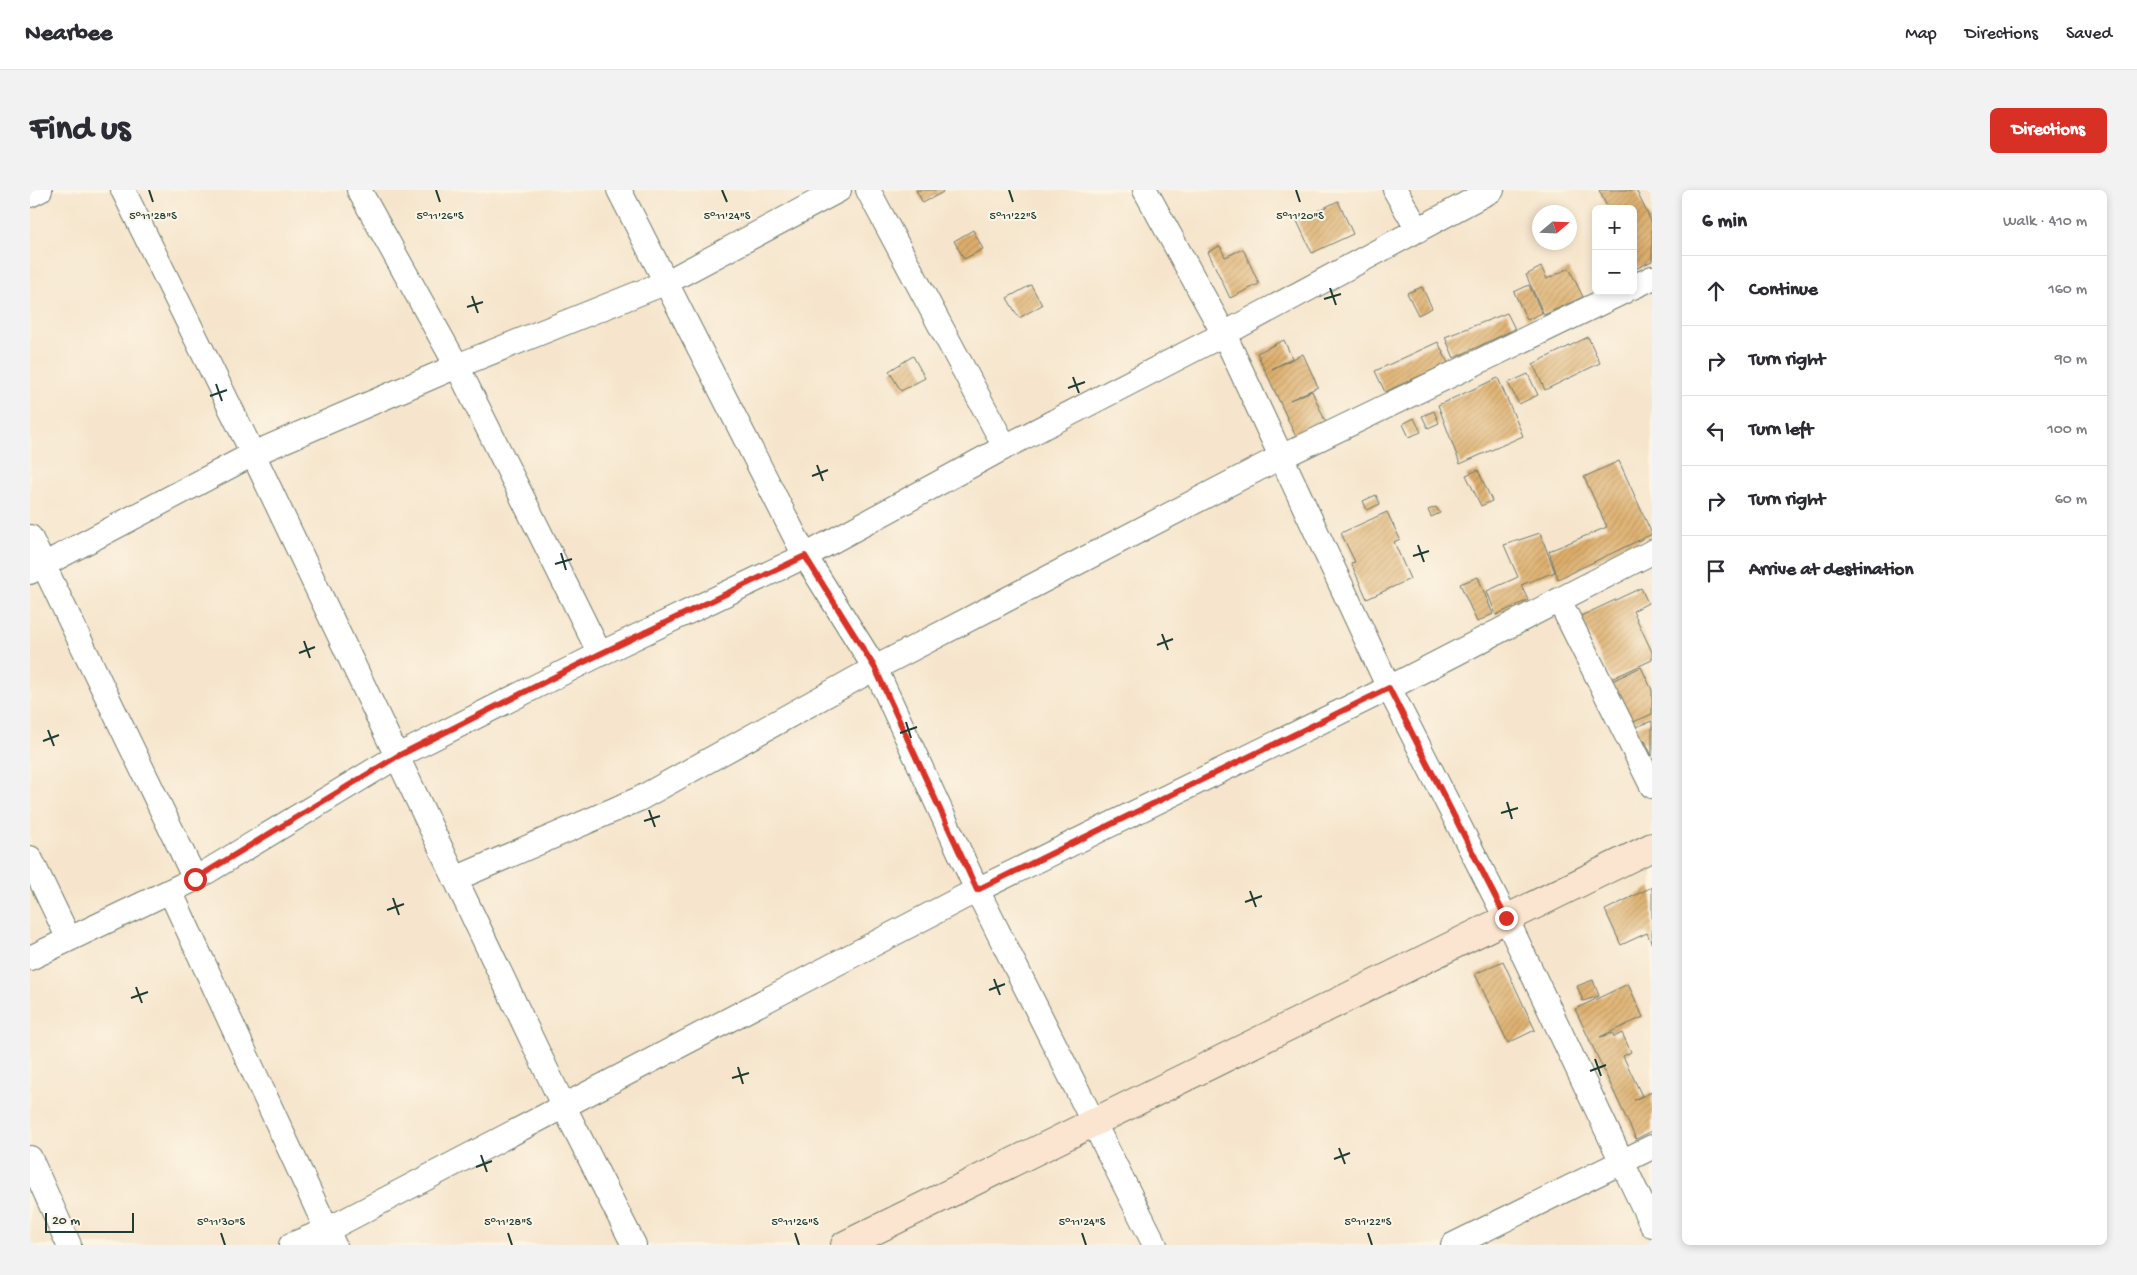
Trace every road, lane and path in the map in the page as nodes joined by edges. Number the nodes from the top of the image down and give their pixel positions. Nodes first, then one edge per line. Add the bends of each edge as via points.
1 (40, 190) edge
2 (123, 190) edge
3 (359, 190) edge
4 (619, 190) edge
5 (840, 190) edge
6 (868, 190) edge
7 (1145, 190) edge
8 (1395, 190) edge
9 (1492, 190) edge
10 (30, 195) edge
11 (1418, 230) junction
12 (1652, 278) edge
13 (667, 282) junction
14 (1637, 285) edge
15 (1617, 295) edge
16 (1224, 334) junction
17 (458, 366) junction
18 (1006, 447) junction
19 (253, 454) junction
20 (1280, 457) junction
21 (30, 536) edge
22 (1652, 552) edge
23 (805, 556) junction
24 (37, 568) edge
25 (1559, 600) junction
26 (600, 654) junction
27 (875, 668) junction
28 (1389, 688) junction
29 (396, 757) junction
30 (1652, 786) edge
31 (1652, 847) edge
32 (30, 858) edge
33 (195, 879) junction
34 (455, 879) junction
35 (977, 890) junction
36 (170, 891) junction
37 (1506, 918) junction
38 (69, 939) junction
39 (30, 958) edge
40 (563, 1105) junction
41 (1094, 1121) junction
42 (1652, 1146) edge
43 (30, 1158) edge
44 (1622, 1161) junction
45 (1652, 1225) edge
46 (330, 1237) edge
47 (69, 1245) edge
48 (291, 1245) edge
49 (634, 1245) edge
50 (846, 1245) edge
51 (1155, 1245) edge
52 (1452, 1245) edge

1 - 10 street
2 - 19 street
3 - 17 street
4 - 13 street
5 - 13 street
6 - 18 street
7 - 16 street
8 - 11 street
9 - 11 street
11 - 16 street
12 - 14 street
13 - 17 street
13 - 23 street
15 - 20 street
16 - 18 street
16 - 20 street
17 - 19 street
17 - 26 street
18 - 23 street
19 - 24 street
19 - 29 street
20 - 27 street
20 - 28 street
21 - 24 street
22 - 25 street
23 - 26 street
23 - 27 street
24 - 33 street
25 - 28 street
25 - 30 street
26 - 29 street
27 - 34 street via 639,799
27 - 35 street
28 - 35 street
28 - 37 street
29 - 33 street
29 - 34 street
31 - 37 street
32 - 38 street
33 - 36 street
34 - 40 street
35 - 40 street
35 - 41 street
36 - 38 street
36 - 46 street
37 - 41 street
37 - 44 street
38 - 39 street
40 - 46 street
40 - 49 street
41 - 50 street
41 - 51 street
42 - 44 street
43 - 47 street
44 - 45 street
44 - 52 street
46 - 48 street

